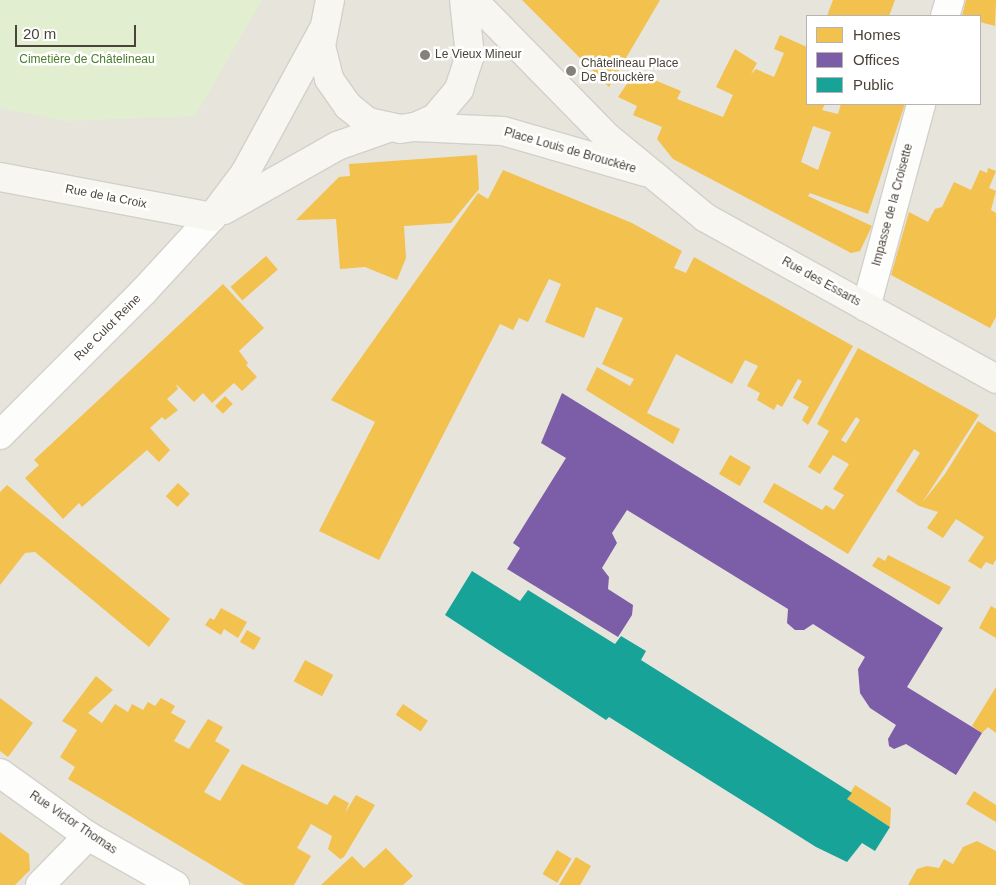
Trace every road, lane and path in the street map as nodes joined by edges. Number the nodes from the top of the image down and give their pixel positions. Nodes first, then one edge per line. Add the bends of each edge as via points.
1 (330, 0) edge
2 (464, 0) edge
3 (473, 0) edge
4 (950, 0) edge
5 (945, 15) edge
6 (322, 32) junction
7 (921, 105) edge
8 (415, 127) junction
9 (388, 128) junction
10 (654, 174) junction
11 (0, 177) edge
12 (212, 217) junction
13 (866, 307) junction
14 (996, 378) edge
15 (0, 435) edge
16 (0, 773) edge
17 (88, 836) junction
18 (40, 885) edge
19 (175, 885) edge

1 - 6 street
2 - 8 street via 470,40 468,67 459,89 435,118
3 - 10 street, Place Louis de Brouckère via 606,136
4 - 5 street
6 - 9 street via 324,62 338,93 368,122
6 - 12 street via 245,172
7 - 13 street, Impasse de la Croisette
8 - 9 street, Place Louis de Brouckère
8 - 10 street, Place Louis de Brouckère via 503,131
9 - 12 street via 308,160
10 - 13 street, Rue des Essarts via 706,218
11 - 12 street, Rue de la Croix
12 - 15 street, Rue Culot Reine via 143,292
13 - 14 street, Rue des Essarts
16 - 17 street, Rue Victor Thomas
17 - 18 street
17 - 19 street, Rue Victor Thomas

